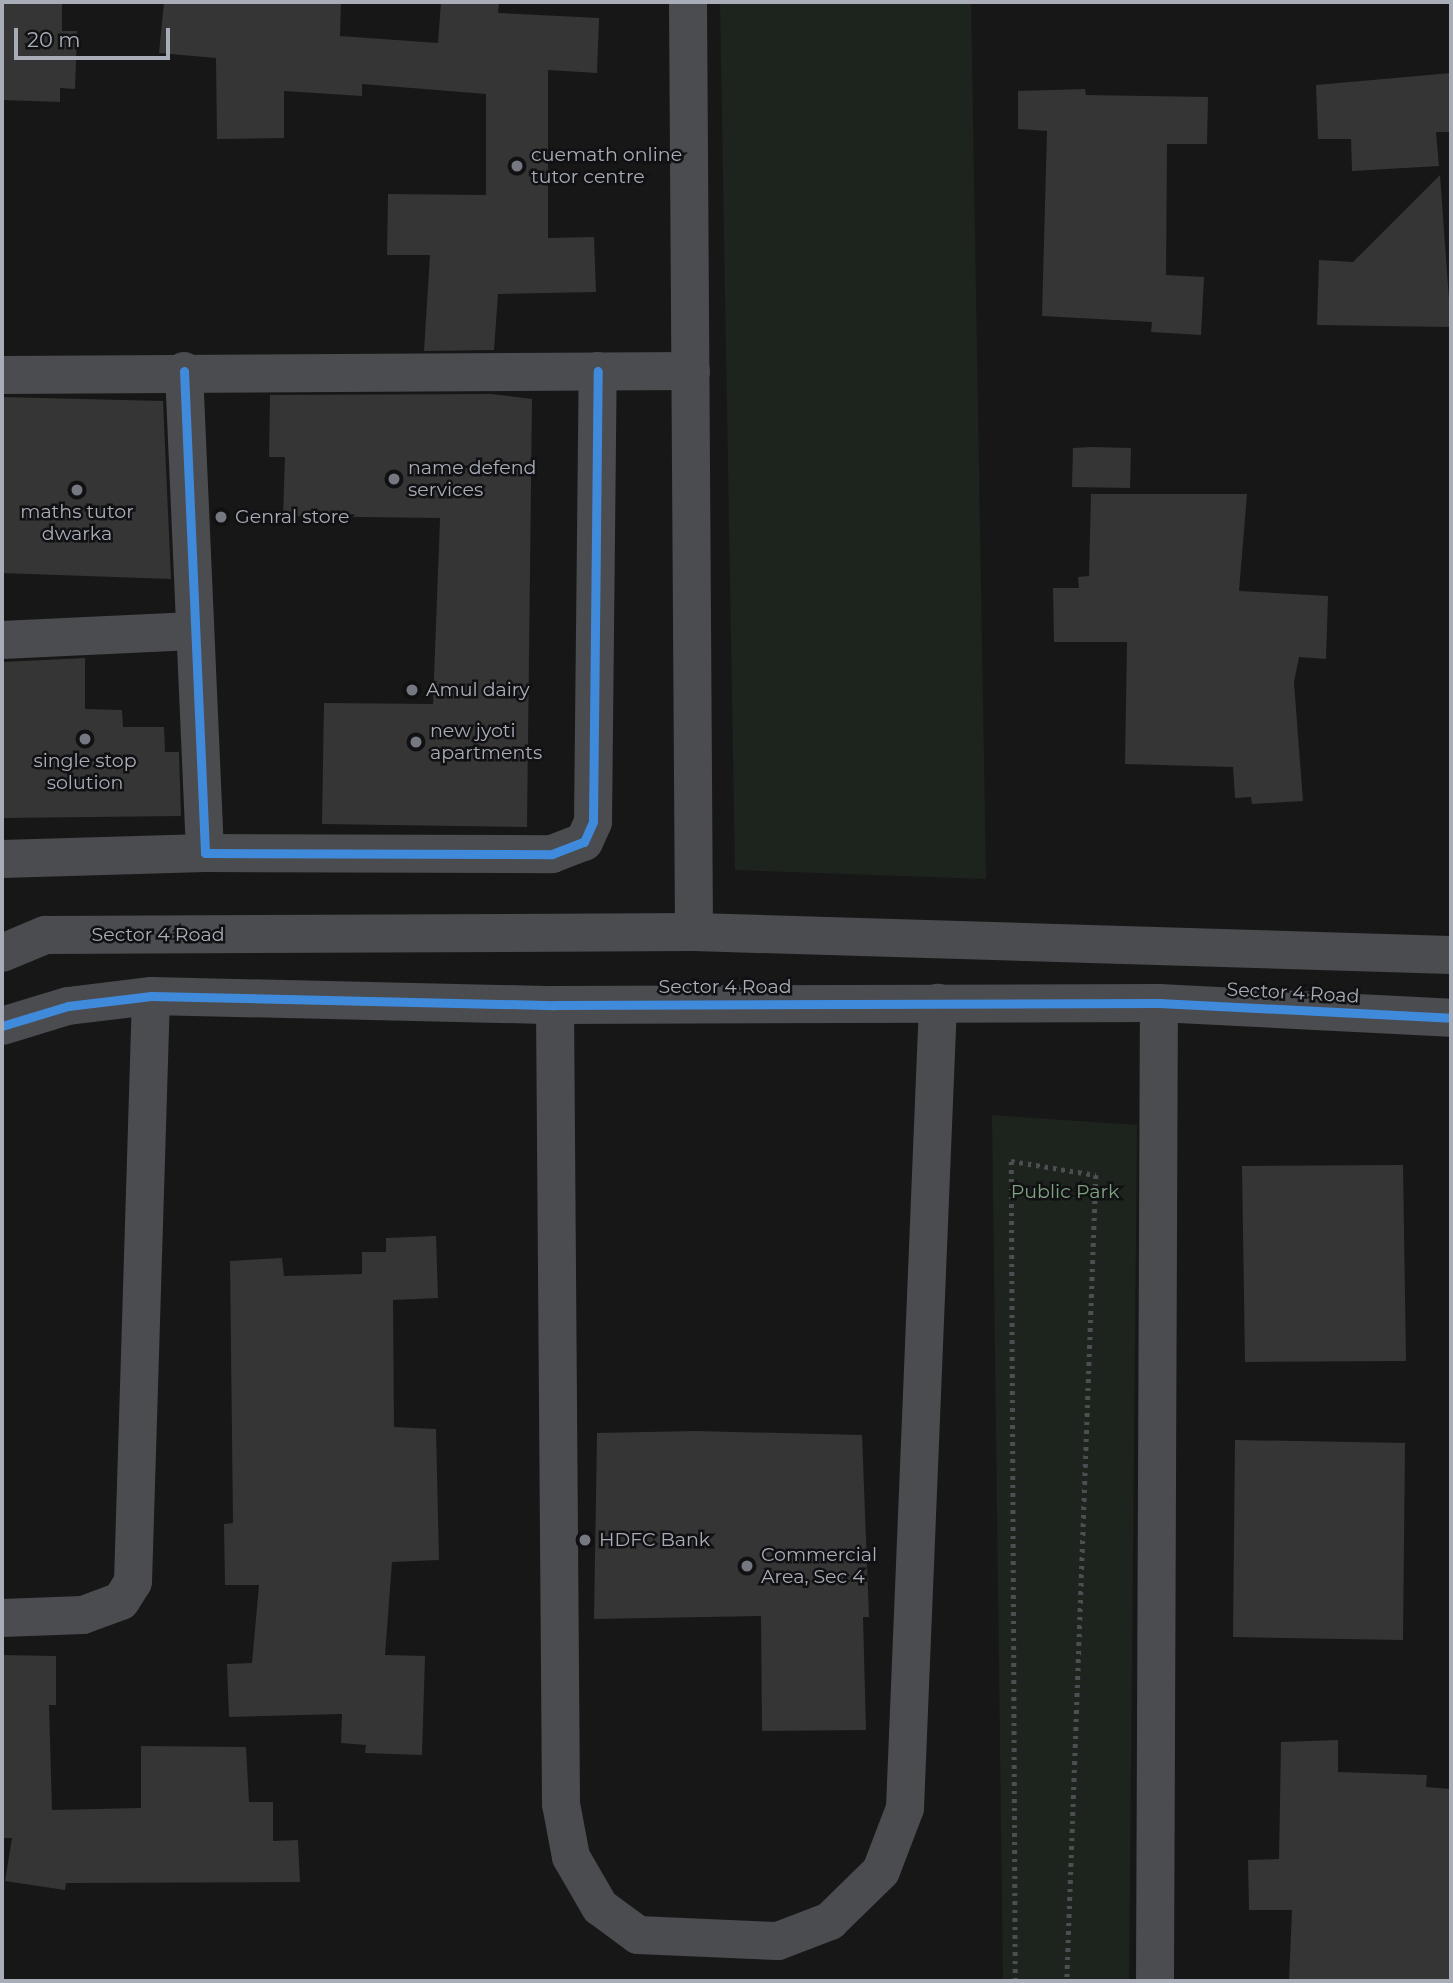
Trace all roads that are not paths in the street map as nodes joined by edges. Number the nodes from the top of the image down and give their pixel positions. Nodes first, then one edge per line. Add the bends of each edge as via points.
1 (688, 2) edge
2 (184, 370) junction
3 (598, 370) junction
4 (691, 371) junction
5 (2, 375) edge
6 (193, 631) junction
7 (2, 640) edge
8 (205, 853) junction
9 (2, 859) edge
10 (694, 932) junction
11 (2, 953) edge
12 (1451, 955) edge
13 (151, 996) junction
14 (938, 1003) junction
15 (1159, 1003) junction
16 (555, 1004) junction
17 (1451, 1018) edge
18 (2, 1026) edge
19 (2, 1618) edge
20 (1155, 1981) edge

1 - 4 street
2 - 3 street
2 - 5 street
2 - 6 street
3 - 4 street
3 - 8 street via 593,822 584,842 552,854
4 - 10 street
6 - 7 street
6 - 8 street
8 - 9 street
10 - 11 street, Sector 4 Road via 46,935
10 - 12 street, Sector 4 Road
13 - 16 street, Sector 4 Road
13 - 18 street, Sector 4 Road via 68,1006
13 - 19 street via 133,1582 121,1601 83,1615
14 - 15 street, Sector 4 Road
14 - 16 street, Sector 4 Road
14 - 16 street via 905,1808 881,1871 830,1921 778,1941 638,1935 600,1907 571,1857 561,1804
15 - 17 street, Sector 4 Road
15 - 20 street

